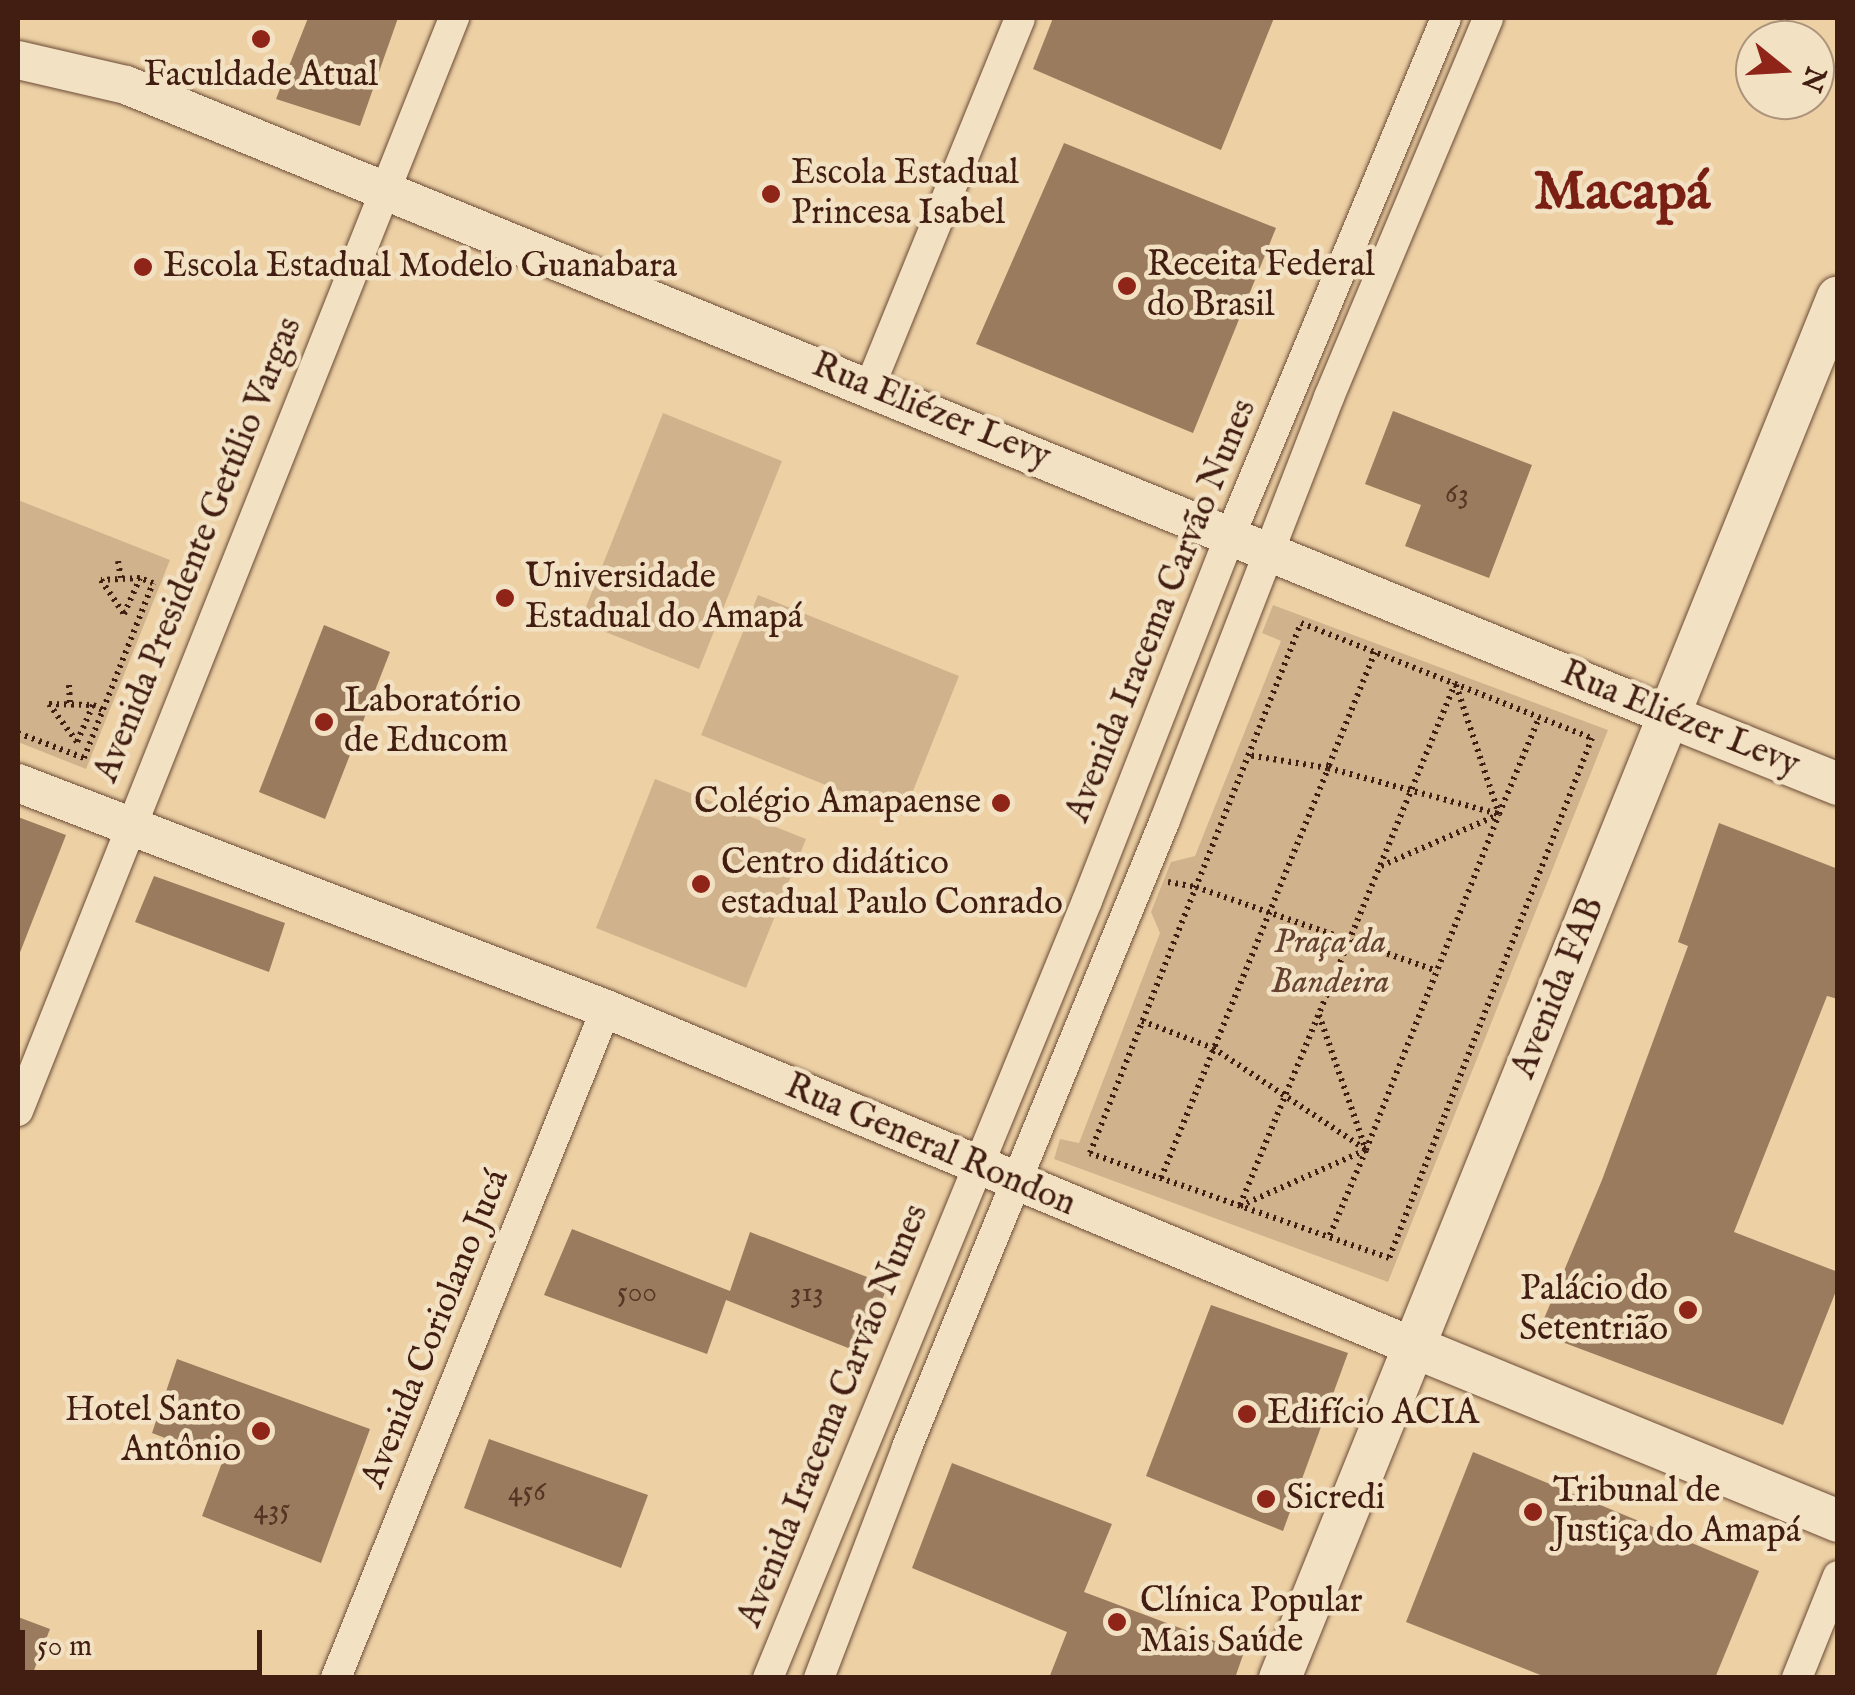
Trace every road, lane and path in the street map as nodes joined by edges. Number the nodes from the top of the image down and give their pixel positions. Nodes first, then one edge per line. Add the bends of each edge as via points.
1 (454, 18) edge
2 (1020, 18) edge
3 (1446, 18) edge
4 (1488, 18) edge
5 (18, 60) edge
6 (382, 192) junction
7 (1838, 298) edge
8 (870, 386) junction
9 (1230, 536) junction
10 (1268, 552) junction
11 (118, 561) dead end
12 (121, 578) junction
13 (140, 578) junction
14 (124, 614) junction
15 (138, 619) junction
16 (1375, 652) junction
17 (1456, 684) junction
18 (69, 685) dead end
19 (70, 704) junction
20 (93, 705) junction
21 (103, 710) junction
22 (1669, 716) junction
23 (1540, 718) junction
24 (18, 733) edge
25 (77, 742) junction
26 (88, 747) junction
27 (72, 755) junction
28 (1248, 755) junction
29 (1328, 768) junction
30 (18, 783) edge
31 (1838, 784) edge
32 (1411, 790) junction
33 (1126, 802) junction
34 (1499, 814) junction
35 (1165, 820) junction
36 (129, 829) junction
37 (1380, 867) junction
38 (1166, 881) dead end
39 (1196, 887) junction
40 (1087, 901) junction
41 (1268, 913) junction
42 (1126, 917) junction
43 (1349, 941) junction
44 (1437, 971) junction
45 (606, 1009) junction
46 (1319, 1015) junction
47 (1142, 1021) junction
48 (1214, 1048) junction
49 (1285, 1096) junction
50 (18, 1111) edge
51 (1366, 1150) junction
52 (977, 1166) junction
53 (1160, 1178) junction
54 (1017, 1184) junction
55 (1240, 1206) junction
56 (1329, 1237) junction
57 (1414, 1347) junction
58 (868, 1430) junction
59 (906, 1447) junction
60 (1838, 1521) edge
61 (1838, 1576) edge
62 (336, 1678) edge
63 (768, 1678) edge
64 (819, 1678) edge
65 (1280, 1678) edge
66 (1798, 1678) edge

1 - 6 street, Avenida Presidente Getúlio Vargas
2 - 8 street
3 - 9 street, Avenida Iracema Carvão Nunes
4 - 10 street
5 - 6 street, Rua Eliézer Levy via 126,85
6 - 8 street, Rua Eliézer Levy
6 - 36 street, Avenida Presidente Getúlio Vargas
7 - 22 main road, Avenida FAB
8 - 9 street, Rua Eliézer Levy
9 - 10 street, Rua Eliézer Levy
9 - 33 street, Avenida Iracema Carvão Nunes
10 - 22 street, Rua Eliézer Levy
10 - 35 street
11 - 12 path
12 - 13 path
12 - 14 path via 101,580
13 - 14 path
13 - 15 path via 153,582
14 - 15 path
15 - 21 path
16 - 17 path
16 - 28 path via 1301,623
16 - 29 path
17 - 23 path
17 - 32 path
17 - 34 path
18 - 19 path
19 - 20 path
19 - 25 path via 49,704
20 - 21 path
20 - 25 path
21 - 26 path
22 - 31 main road, Rua Eliézer Levy
22 - 57 main road, Avenida FAB
23 - 34 path
23 - 56 path via 1592,738 1389,1258
24 - 27 path
25 - 26 path
25 - 27 path
26 - 27 path via 84,758
28 - 29 path
28 - 39 path
29 - 32 path
29 - 41 path
30 - 36 street, Rua General Rondon
32 - 34 path
32 - 37 path
33 - 35 street
33 - 40 street, Avenida Iracema Carvão Nunes
34 - 37 path
34 - 44 path
35 - 42 street
36 - 45 street, Rua General Rondon
36 - 50 street, Avenida Presidente Getúlio Vargas
37 - 43 path
38 - 39 path
39 - 41 path
39 - 47 path
40 - 42 street
40 - 52 street, Avenida Iracema Carvão Nunes
41 - 43 path
41 - 48 path
42 - 54 street
43 - 44 path
43 - 46 path
44 - 51 path
45 - 52 street, Rua General Rondon
45 - 62 street, Avenida Coriolano Jucá
46 - 49 path
46 - 51 path
47 - 48 path
47 - 53 path via 1090,1153
48 - 49 path
48 - 53 path
49 - 51 path
49 - 55 path
51 - 55 path
51 - 56 path
52 - 54 street, Rua General Rondon
52 - 58 street, Avenida Iracema Carvão Nunes
53 - 55 path
54 - 57 street, Rua General Rondon
54 - 59 street
55 - 56 path
57 - 60 main road, Rua General Rondon
57 - 65 main road, Avenida FAB
58 - 59 street
58 - 63 street, Avenida Iracema Carvão Nunes
59 - 64 street
61 - 66 street

